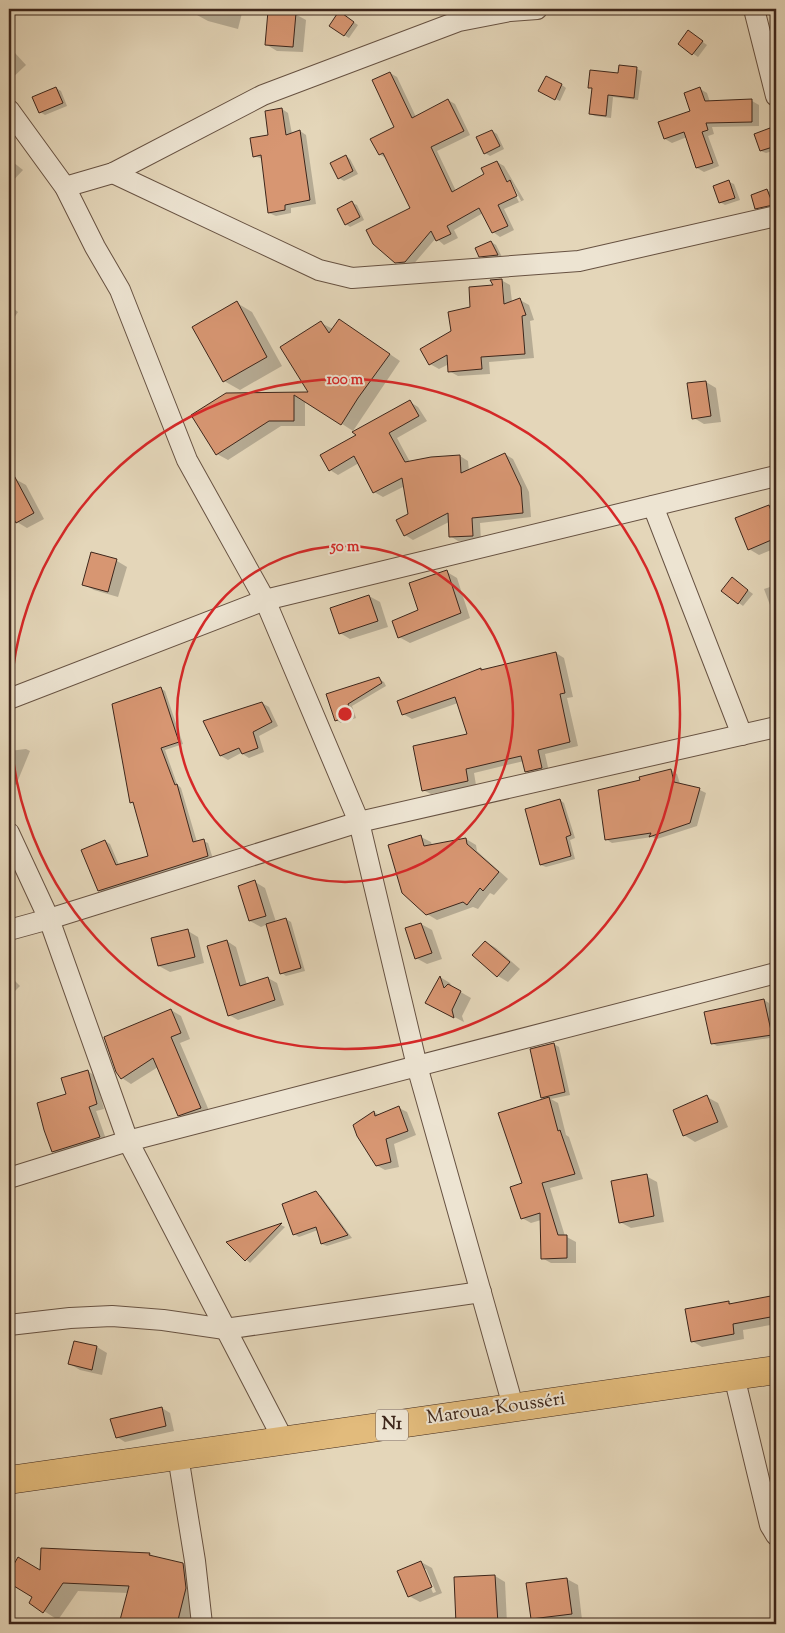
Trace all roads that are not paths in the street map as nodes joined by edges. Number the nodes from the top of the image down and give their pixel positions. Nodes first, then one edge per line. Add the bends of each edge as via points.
1 (537, 9) edge
2 (754, 9) edge
3 (776, 96) edge
4 (9, 110) edge
5 (112, 173) junction
6 (64, 187) junction
7 (776, 216) edge
8 (776, 476) edge
9 (653, 506) junction
10 (265, 600) junction
11 (9, 699) edge
12 (776, 727) edge
13 (742, 735) junction
14 (359, 822) junction
15 (9, 833) edge
16 (49, 919) junction
17 (9, 930) edge
18 (776, 973) edge
19 (417, 1066) junction
20 (128, 1141) junction
21 (9, 1178) edge
22 (481, 1292) junction
23 (9, 1325) edge
24 (225, 1328) junction
25 (776, 1370) edge
26 (734, 1376) junction
27 (513, 1406) junction
28 (284, 1441) junction
29 (178, 1456) junction
30 (9, 1480) edge
31 (776, 1535) edge
32 (202, 1624) edge

1 - 5 street via 459,21 262,95
2 - 3 street
4 - 6 street
5 - 6 street
5 - 7 street via 318,270 352,278 579,261
6 - 10 street via 120,290 187,460
8 - 9 street
9 - 10 street
9 - 13 street
10 - 11 street
10 - 14 street
12 - 13 street
13 - 14 street
14 - 16 street
14 - 19 street
15 - 16 street
16 - 17 street
16 - 20 street
18 - 19 street
19 - 20 street
19 - 22 street
20 - 21 street
20 - 24 street
22 - 24 street
22 - 27 street
23 - 24 street via 112,1316
24 - 28 street
25 - 26 highway, Maroua-Kousséri / N1
26 - 27 highway, Maroua-Kousséri / N1
26 - 31 street via 770,1525
27 - 28 highway, Maroua-Kousséri / N1
28 - 29 highway, Maroua-Kousséri / N1
29 - 30 highway, Maroua-Kousséri / N1
29 - 32 street

